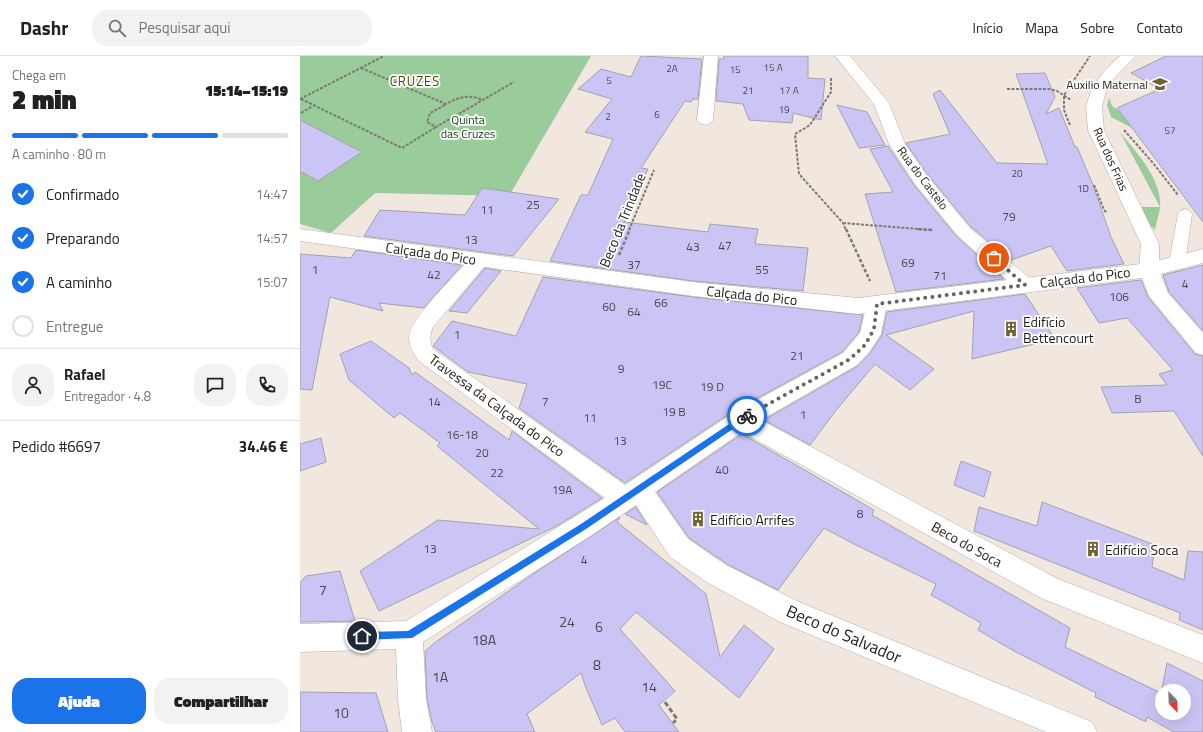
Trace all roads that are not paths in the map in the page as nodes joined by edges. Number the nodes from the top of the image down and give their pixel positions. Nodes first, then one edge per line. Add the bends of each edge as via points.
1 (711, 56) edge
2 (842, 56) edge
3 (1129, 56) edge
4 (705, 120) dead end
5 (1185, 214) dead end
6 (300, 235) edge
7 (1203, 256) edge
8 (482, 260) junction
9 (1177, 263) junction
10 (1149, 270) junction
11 (1025, 285) junction
12 (879, 303) junction
13 (1203, 347) edge
14 (741, 420) junction
15 (632, 494) junction
16 (409, 635) junction
17 (300, 638) edge
18 (1203, 649) edge
19 (417, 732) edge
20 (1082, 732) edge

1 - 4 street
2 - 11 street, Rua do Castelo via 881,103 897,144 921,180 964,232
3 - 10 street, Rua dos Frias via 1100,85 1093,104 1093,115 1096,130 1150,244
5 - 9 lane
6 - 8 street, Calçada do Pico
7 - 9 street, Calçada do Pico
8 - 12 street, Calçada do Pico via 777,298 858,306
8 - 15 street, Travessa da Calçada do Pico via 425,322 419,333 420,346 426,355
9 - 10 street, Calçada do Pico
10 - 11 street, Calçada do Pico
10 - 13 street via 1159,296
11 - 12 street, Calçada do Pico
12 - 14 street via 874,329 865,345 850,359
14 - 15 street
14 - 18 street, Beco do Soca via 1050,589
15 - 16 street
15 - 20 street, Beco do Salvador via 679,548 716,574 790,612
16 - 17 street
16 - 19 street via 412,699

